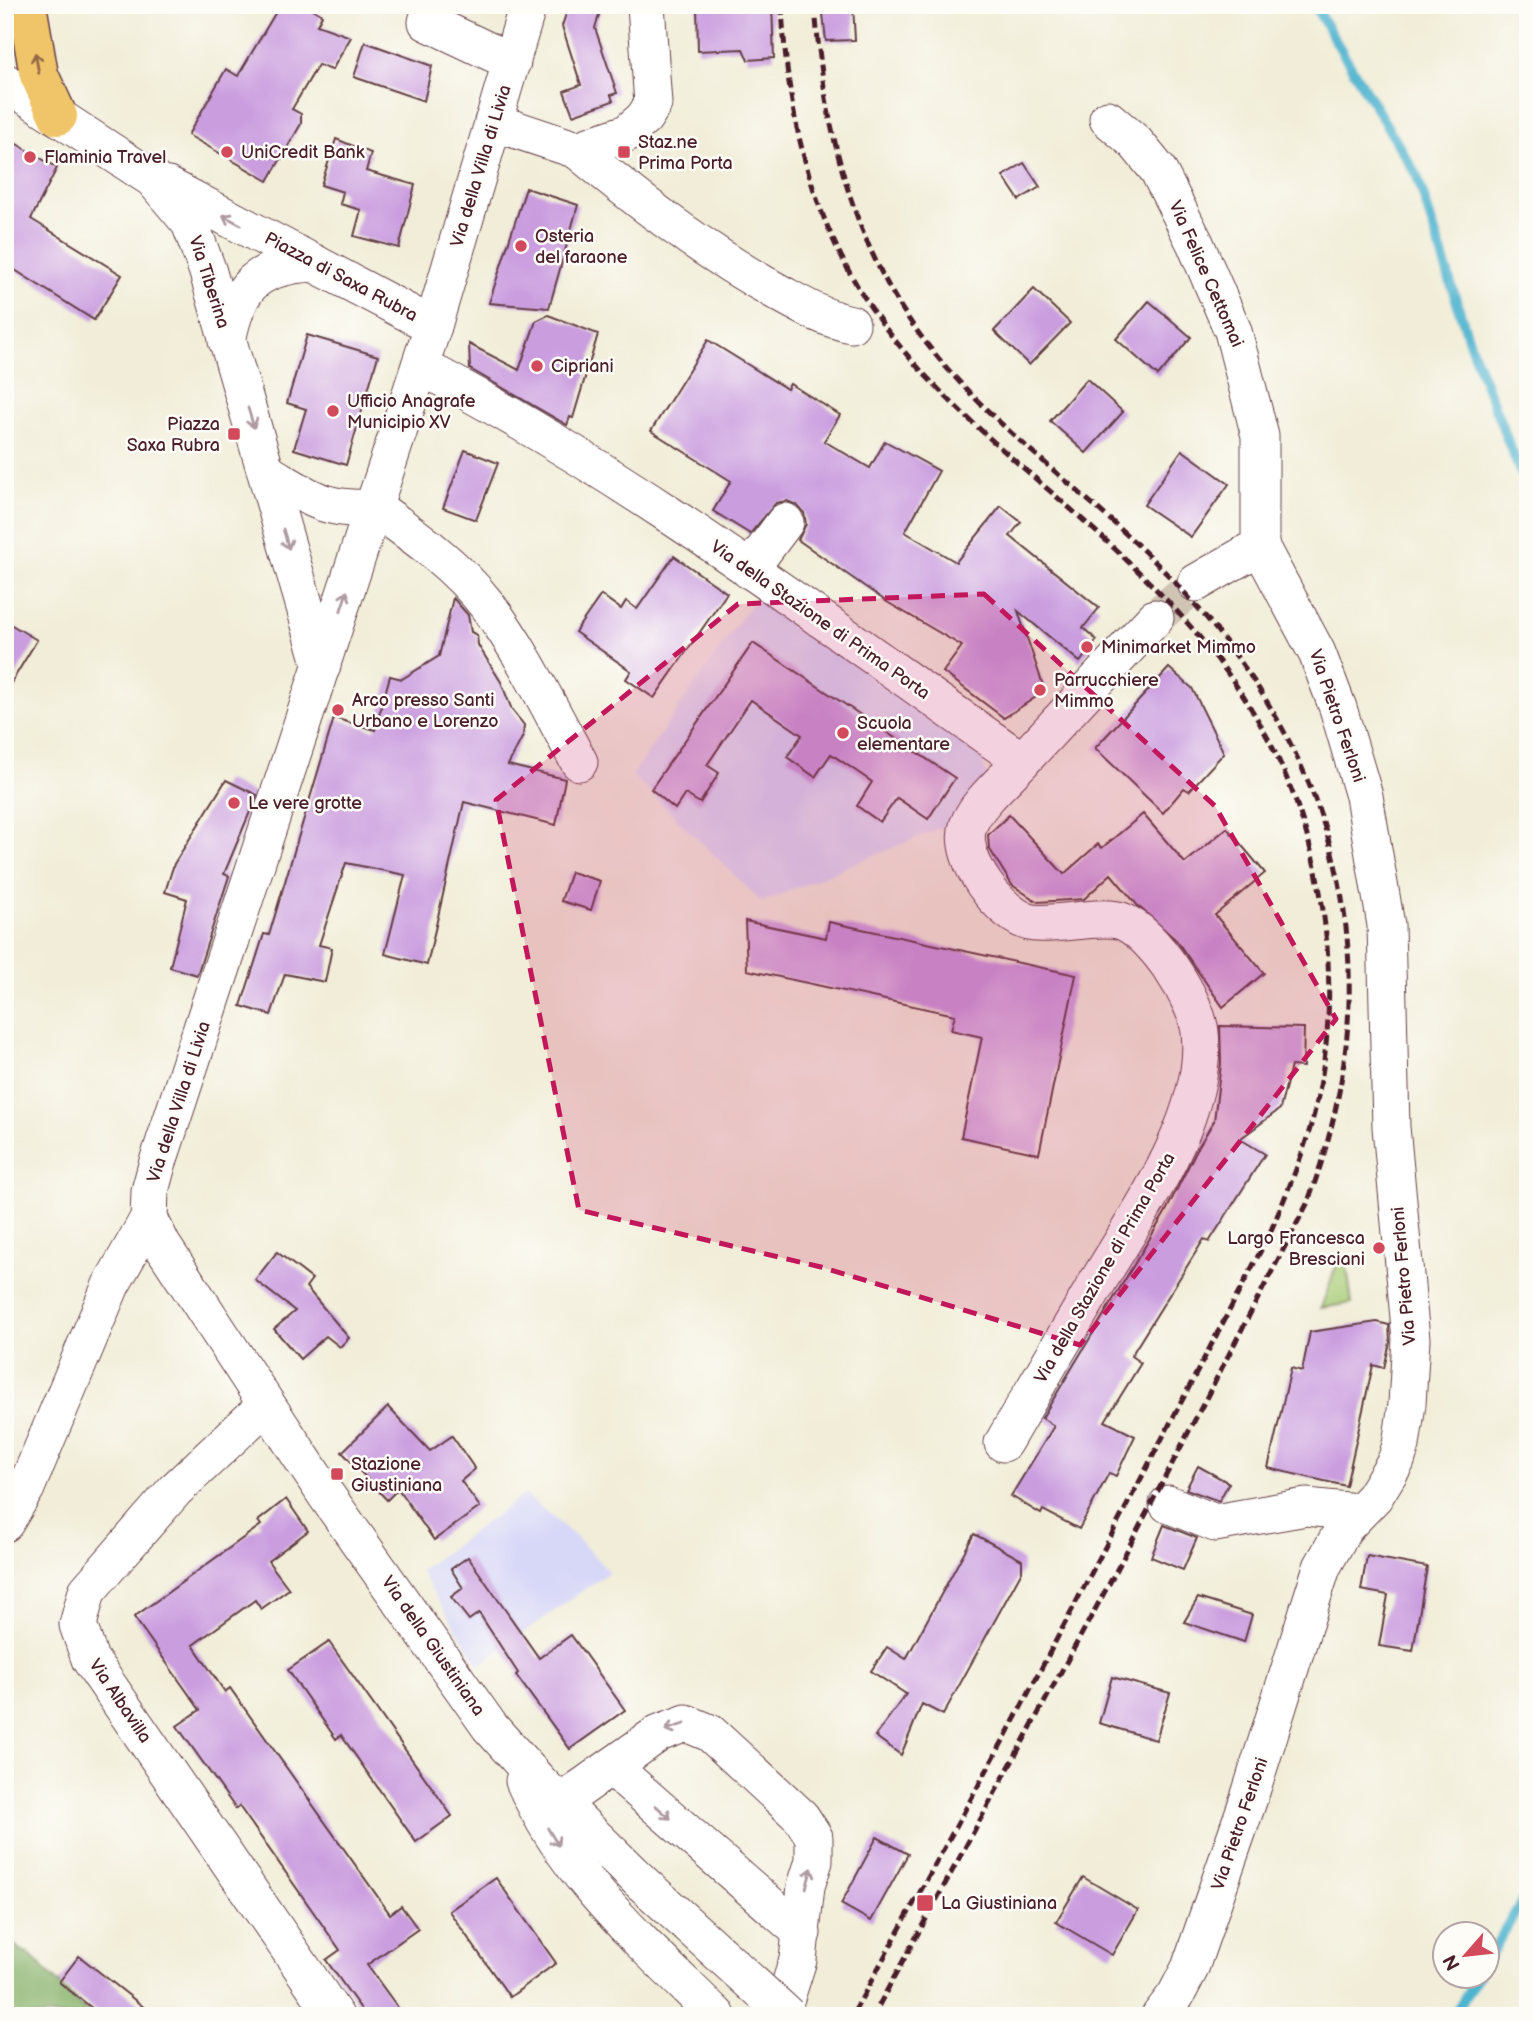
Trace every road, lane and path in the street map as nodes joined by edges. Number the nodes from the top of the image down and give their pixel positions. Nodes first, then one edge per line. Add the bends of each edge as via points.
1 (27, 5) edge
2 (432, 5) edge
3 (528, 5) edge
4 (646, 5) edge
5 (668, 5) edge
6 (512, 62) junction
7 (5, 82) edge
8 (652, 92) junction
9 (58, 116) junction
10 (1108, 119) dead end
11 (493, 122) junction
12 (577, 150) junction
13 (153, 179) junction
14 (314, 263) junction
15 (851, 324) dead end
16 (433, 326) junction
17 (231, 352) junction
18 (420, 366) junction
19 (268, 473) junction
20 (374, 507) junction
21 (785, 522) dead end
22 (1260, 546) junction
23 (749, 570) junction
24 (1196, 583) tunnel mouth
25 (1155, 618) tunnel mouth
26 (323, 666) junction
27 (1023, 761) junction
28 (579, 762) dead end
29 (149, 1218) junction
30 (265, 1405) junction
31 (1003, 1443) dead end
32 (1168, 1504) dead end
33 (1357, 1512) junction
34 (5, 1523) edge
35 (512, 1754) junction
36 (612, 1767) junction
37 (560, 1803) junction
38 (802, 1933) junction
39 (335, 2016) edge
40 (717, 2016) edge
41 (780, 2016) edge
42 (788, 2016) edge
43 (1160, 2016) edge

9 -> 1 highway via 39,75
2 - 6 street via 427,22
3 - 6 street, Via della Villa di Livia
4 - 8 street
5 - 8 street via 671,71
6 - 11 street, Via della Villa di Livia
7 - 9 street, Via Tiberina
8 - 12 street via 653,104 634,129
9 - 13 street, Via Tiberina
10 - 22 street, Via Felice Cettomai via 1158,170 1233,331 1260,436
11 - 12 street
11 - 16 street, Via della Villa di Livia
12 - 15 street via 738,271 823,316
14 -> 13 street, Piazza di Saxa Rubra
13 - 17 street, Via Tiberina via 190,223
14 - 16 street, Piazza di Saxa Rubra
14 - 17 street via 275,267 250,283 235,308
16 - 18 street, Piazza di Saxa Rubra
17 -> 19 street
18 - 20 street, Piazza di Saxa Rubra
18 - 23 street, Via della Stazione di Prima Porta via 567,448
19 - 20 street via 318,503 341,509
19 -> 26 street
26 -> 20 street, Piazza di Saxa Rubra
20 - 28 street via 424,543 486,604
21 - 23 street
22 - 24 street
22 - 33 street, Via Pietro Ferloni via 1317,653 1338,708 1364,796 1386,925 1391,1127 1411,1339 1401,1445 1387,1479
23 - 27 street, Via della Stazione di Prima Porta
25 - 27 street
26 - 29 street, Via della Villa di Livia via 157,1165
27 - 31 street, Via della Stazione di Prima Porta via 968,825 968,851 982,881 1002,905 1026,921 1113,920 1133,928 1189,996 1200,1034 1200,1058 1173,1153
29 - 30 street, Via della Giustiniana
29 - 34 street, Via della Villa di Livia via 111,1285 26,1489
30 - 35 street, Via della Giustiniana
30 - 39 street, Via Albavilla via 133,1535 87,1591 78,1625 90,1659
32 - 33 street via 1215,1523 1306,1507
33 - 43 street, Via Pietro Ferloni via 1331,1546 1322,1567 1195,1955
35 - 37 street, Via della Giustiniana
35 -> 40 street via 548,1830 580,1877
36 - 37 street
36 -> 38 street
38 -> 36 street via 814,1837 801,1817 710,1733 686,1723 672,1726
37 - 42 street, Via della Giustiniana, bridge
38 - 41 street

